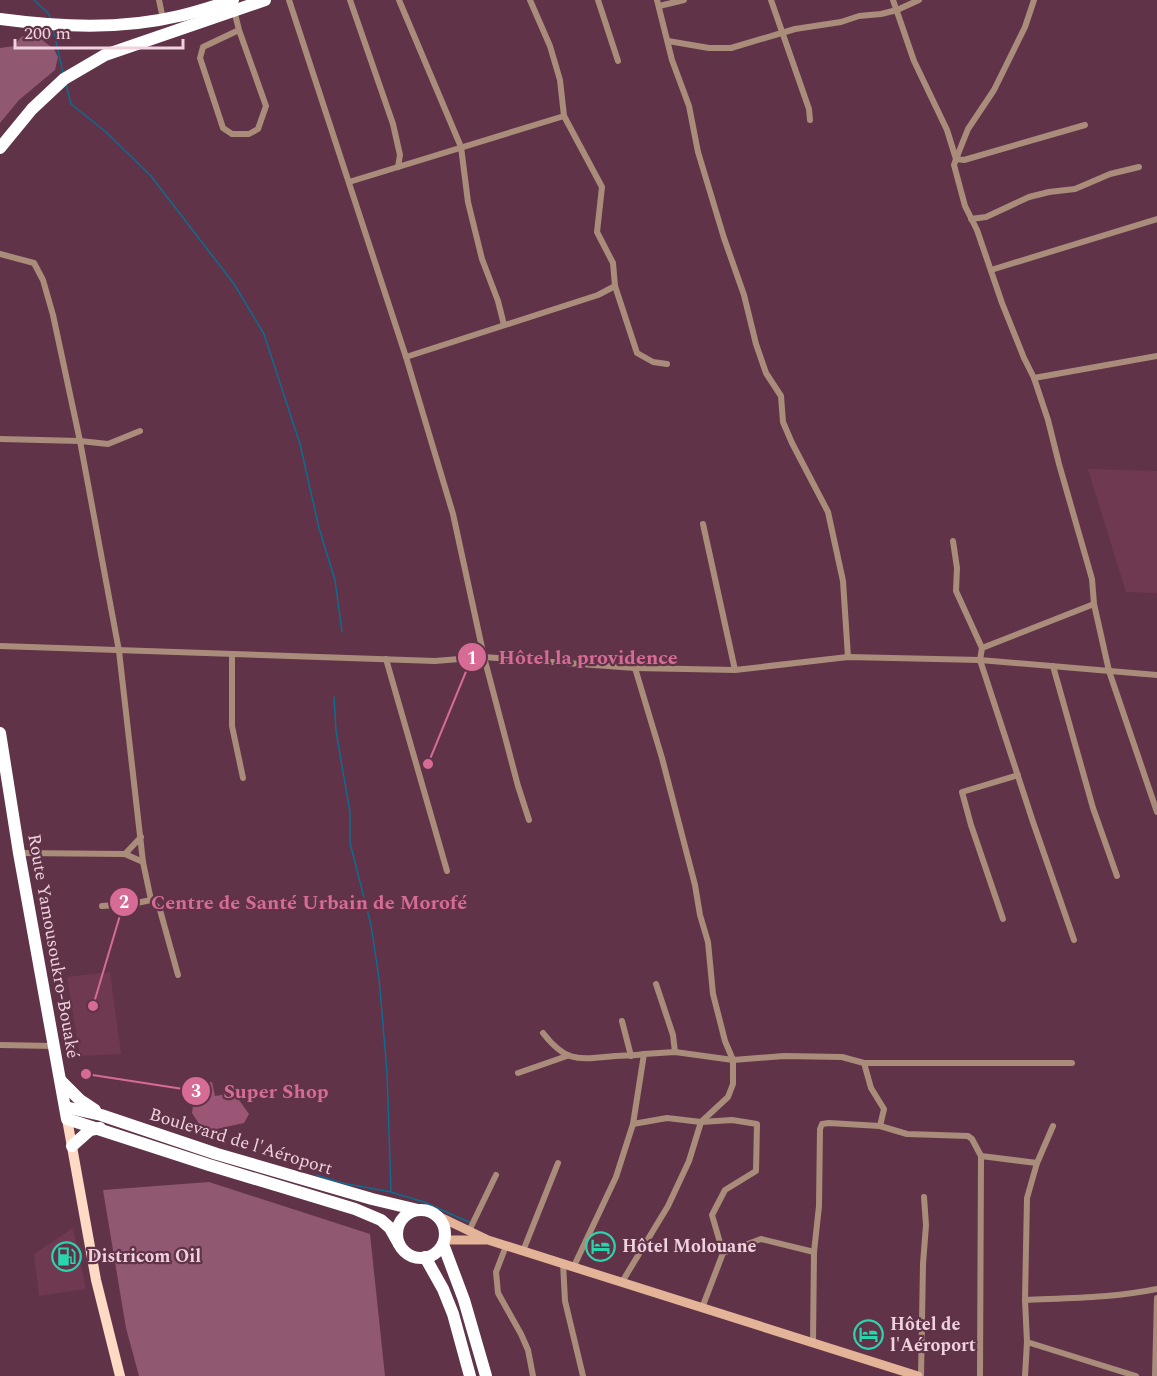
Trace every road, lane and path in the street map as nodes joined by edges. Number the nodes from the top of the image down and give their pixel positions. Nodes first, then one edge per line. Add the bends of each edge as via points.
1 (159, 0) edge
2 (265, 0) edge
3 (289, 0) edge
4 (350, 0) edge
5 (399, 0) edge
6 (530, 0) edge
7 (598, 0) edge
8 (684, 0) edge
9 (771, 0) edge
10 (894, 0) edge
11 (919, 0) edge
12 (1034, 0) edge
13 (658, 3) edge
14 (233, 5) edge
15 (897, 10) junction
16 (0, 19) edge
17 (163, 20) junction
18 (239, 30) junction
19 (166, 32) junction
20 (782, 33) junction
21 (668, 41) junction
22 (618, 61) dead end
23 (564, 116) junction
24 (810, 120) dead end
25 (1085, 125) dead end
26 (461, 147) junction
27 (0, 148) edge
28 (956, 159) junction
29 (398, 167) junction
30 (1138, 167) dead end
31 (349, 182) junction
32 (971, 219) junction
33 (1157, 219) edge
34 (0, 254) edge
35 (991, 270) junction
36 (615, 286) junction
37 (504, 325) junction
38 (1157, 356) edge
39 (406, 357) junction
40 (667, 364) dead end
41 (1034, 378) junction
42 (140, 431) dead end
43 (0, 439) edge
44 (80, 441) junction
45 (703, 524) dead end
46 (953, 541) dead end
47 (1094, 604) junction
48 (0, 646) edge
49 (982, 648) junction
50 (119, 651) junction
51 (232, 654) junction
52 (484, 657) junction
53 (849, 657) junction
54 (386, 659) junction
55 (980, 660) junction
56 (1053, 666) junction
57 (635, 668) junction
58 (735, 670) junction
59 (1109, 671) junction
60 (1157, 675) edge
61 (0, 733) edge
62 (1018, 775) junction
63 (243, 778) dead end
64 (1157, 812) edge
65 (530, 820) dead end
66 (141, 837) junction
67 (19, 852) junction
68 (125, 854) junction
69 (143, 862) junction
70 (447, 871) dead end
71 (1117, 876) dead end
72 (151, 900) junction
73 (102, 906) dead end
74 (1003, 919) dead end
75 (1074, 940) dead end
76 (178, 975) dead end
77 (656, 984) dead end
78 (622, 1021) dead end
79 (543, 1033) dead end
80 (0, 1045) edge
81 (54, 1046) junction
82 (675, 1052) junction
83 (644, 1054) junction
84 (567, 1056) junction
85 (631, 1056) junction
86 (733, 1060) junction
87 (864, 1063) junction
88 (1072, 1063) dead end
89 (518, 1073) dead end
90 (61, 1081) junction
91 (66, 1113) junction
92 (101, 1114) junction
93 (701, 1122) junction
94 (633, 1124) junction
95 (880, 1126) junction
96 (1053, 1126) dead end
97 (100, 1128) junction
98 (72, 1146) junction
99 (981, 1156) junction
100 (558, 1163) dead end
101 (1037, 1163) junction
102 (496, 1175) dead end
103 (924, 1197) dead end
104 (418, 1210) junction
105 (436, 1215) junction
106 (468, 1231) junction
107 (488, 1240) junction
108 (444, 1242) junction
109 (399, 1244) junction
110 (506, 1246) junction
111 (523, 1251) junction
112 (814, 1252) junction
113 (723, 1253) junction
114 (425, 1257) junction
115 (563, 1263) junction
116 (574, 1266) junction
117 (622, 1282) junction
118 (1157, 1289) edge
119 (1157, 1298) edge
120 (1025, 1300) junction
121 (702, 1308) junction
122 (1028, 1342) junction
123 (813, 1344) junction
124 (120, 1376) edge
125 (470, 1376) edge
126 (486, 1376) edge
127 (533, 1376) edge
128 (583, 1376) edge
129 (920, 1376) edge
130 (980, 1376) edge
131 (1025, 1376) edge
132 (1136, 1376) edge
133 (1155, 1376) edge

1 - 17 street
2 - 14 highway
3 - 31 street
4 - 29 street via 393,124 400,155
5 - 26 street
6 - 23 street via 560,80
7 - 22 street
8 - 13 street
9 - 20 street
10 - 15 street
11 - 15 street
12 - 28 street via 1025,27 994,90 968,129
13 - 21 street
14 - 17 highway
14 - 18 street
14 - 19 highway
15 - 20 street
15 - 28 street
16 - 17 highway via 78,27
17 - 19 highway
18 - 18 street via 266,106 258,129 238,135 223,128 201,58 203,47
19 - 27 highway via 105,54 64,80 32,109
20 - 21 street via 730,48
20 - 24 street
21 - 53 street via 756,344 766,373 781,396 787,433 828,512 843,581
23 - 26 street
23 - 36 street via 602,187 597,232 614,264
25 - 28 street via 964,160
26 - 29 street
26 - 37 street via 468,202
28 - 32 street via 954,165
29 - 31 street
30 - 32 street via 1075,189 1029,197 986,217
31 - 39 street
32 - 35 street
33 - 35 street
34 - 44 street via 34,263 43,280
35 - 41 street
36 - 37 street
36 - 40 street via 637,353
37 - 39 street
38 - 41 street
39 - 52 street via 453,514
41 - 47 street via 1092,579
42 - 44 street via 108,444
43 - 44 street
44 - 50 street
45 - 58 street
46 - 49 street via 956,591
47 - 49 street
47 - 59 street
48 - 50 street
49 - 55 street
50 - 51 street
50 - 66 street
51 - 54 street
51 - 63 street via 232,726
52 - 54 street
52 - 57 street
52 - 65 street
53 - 55 street
53 - 58 street
54 - 70 street
55 - 56 street
55 - 62 street
56 - 59 street
56 - 71 street via 1093,808
57 - 58 street
57 - 86 street via 695,885 708,942 713,994
59 - 60 street
59 - 64 street
61 - 67 highway, Route Yamousoukro-Bouaké
62 - 74 street via 962,792
62 - 75 street
66 - 68 street
66 - 69 street
67 - 68 street
67 - 81 highway, Route Yamousoukro-Bouaké
68 - 69 street
69 - 72 street
72 - 73 street
72 - 76 street via 160,910
77 - 82 street
78 - 85 street
79 - 84 street
80 - 81 street
81 - 90 highway, Route Yamousoukro-Bouaké
82 - 83 street
82 - 86 street
83 - 85 street
83 - 94 street
84 - 85 street via 586,1060
84 - 89 street
86 - 87 street via 842,1057
86 - 93 street via 733,1084 728,1097
87 - 88 street
87 - 95 street via 871,1088 884,1109
90 - 91 highway, Route Yamousoukro-Bouaké
90 - 92 highway
91 - 92 highway, Boulevard de l'Aéroport
91 - 97 highway, Boulevard de l'Aéroport
91 - 98 main road, Route Yamousoukro-Bouaké
92 - 104 highway, Boulevard de l'Aéroport via 217,1154
93 - 94 street via 667,1118
93 - 113 street via 732,1119 757,1124 756,1171 725,1190 712,1215
93 - 117 street via 689,1161 668,1206
94 - 116 street via 616,1177
95 - 99 street via 907,1134 968,1136
95 - 112 street via 829,1123 819,1129 819,1206
96 - 101 street
97 - 98 highway via 90,1130
97 - 109 highway, Boulevard de l'Aéroport via 355,1209 381,1220
98 - 124 main road, Route Yamousoukro-Bouaké via 96,1280
99 - 101 street
99 - 130 street
100 - 111 street
101 - 120 street via 1027,1198
102 - 106 street
103 - 129 street
104 - 105 highway
104 - 109 highway via 400,1222
105 - 106 street
105 - 108 highway via 445,1228
106 - 107 street
107 - 108 street
107 - 110 street
108 - 114 highway via 439,1250
108 - 126 highway
109 - 114 highway via 410,1255
110 - 111 street
110 - 127 street via 496,1272 498,1293 528,1350
111 - 115 street
112 - 113 street via 761,1239
112 - 123 street
113 - 121 street
114 - 125 highway via 453,1314
115 - 116 street
115 - 128 street via 565,1301
116 - 117 street
117 - 121 street
118 - 120 street via 1092,1298
119 - 133 street
120 - 122 street
121 - 123 street
122 - 131 street
122 - 132 street
123 - 129 street

